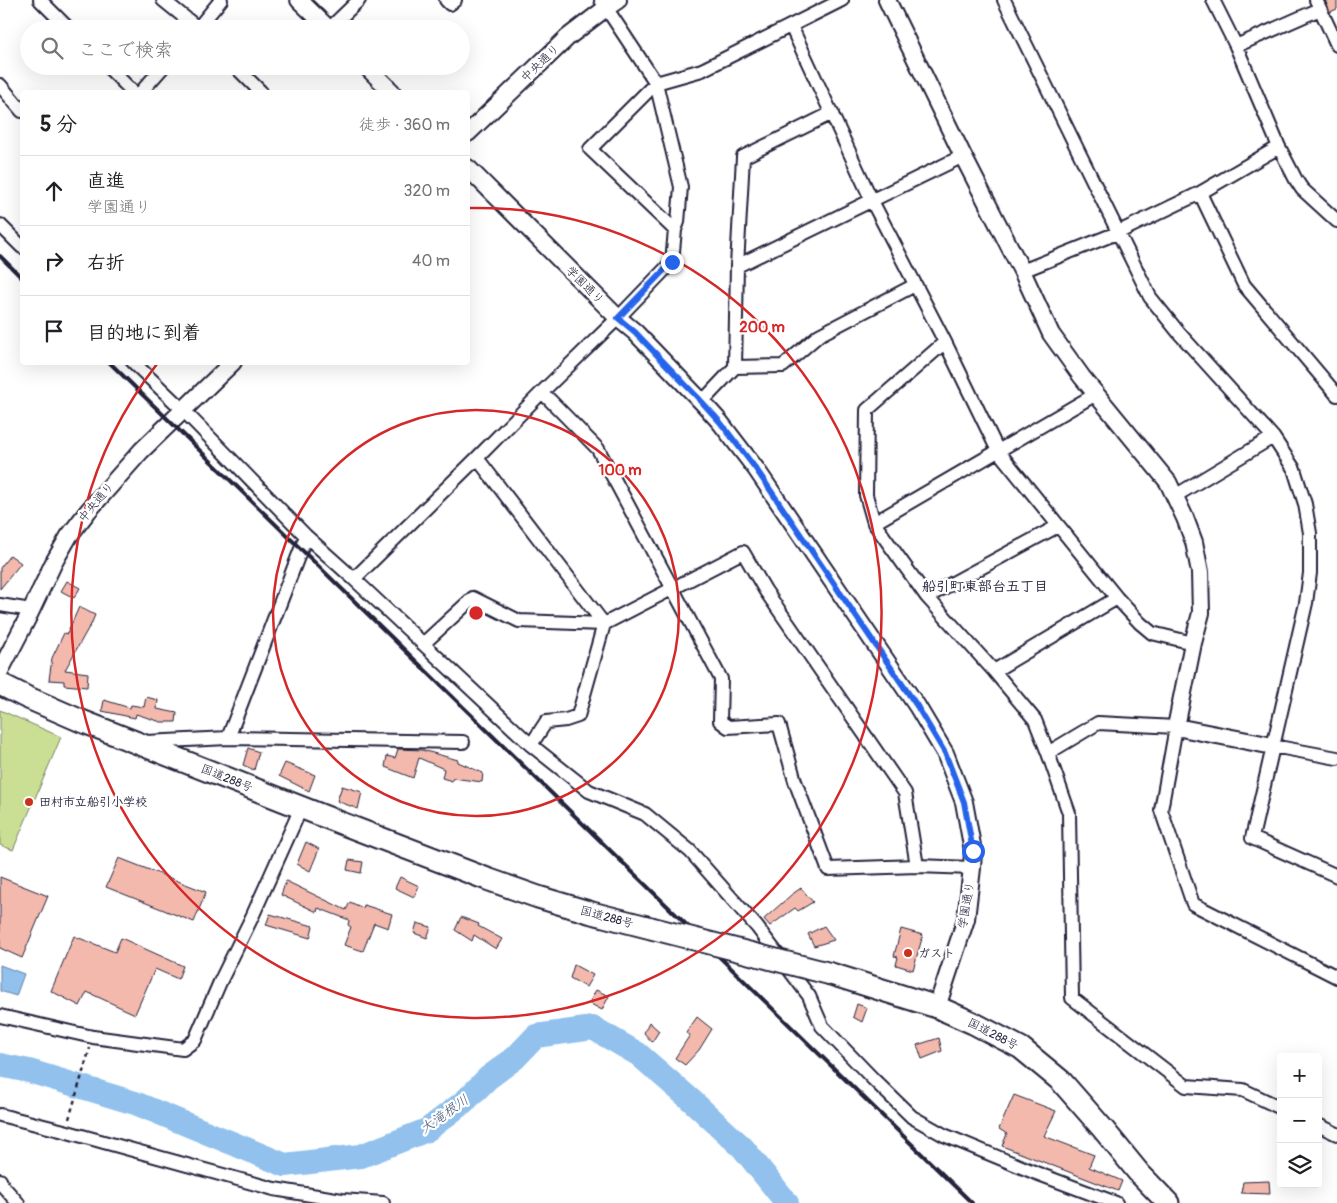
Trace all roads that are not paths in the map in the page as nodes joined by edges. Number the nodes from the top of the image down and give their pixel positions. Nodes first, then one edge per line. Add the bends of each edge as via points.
1 (40, 0) edge
2 (163, 0) edge
3 (221, 0) edge
4 (299, 0) edge
5 (359, 0) edge
6 (446, 0) edge
7 (455, 0) edge
8 (842, 0) edge
9 (887, 0) edge
10 (1004, 0) edge
11 (1213, 0) edge
12 (608, 3) edge
13 (1318, 4) edge
14 (60, 20) edge
15 (188, 20) edge
16 (205, 20) edge
17 (320, 20) edge
18 (338, 20) edge
19 (791, 26) junction
20 (1337, 45) edge
21 (1236, 46) junction
22 (116, 75) edge
23 (156, 75) edge
24 (244, 75) edge
25 (375, 75) edge
26 (656, 82) junction
27 (0, 85) edge
28 (131, 90) edge
29 (143, 90) edge
30 (259, 90) edge
31 (390, 90) edge
32 (20, 109) edge
33 (832, 113) junction
34 (470, 131) edge
35 (1279, 147) junction
36 (963, 156) junction
37 (470, 170) edge
38 (1200, 193) junction
39 (872, 201) junction
40 (1337, 221) edge
41 (0, 225) edge
42 (675, 230) junction
43 (1117, 233) junction
44 (20, 245) edge
45 (737, 266) junction
46 (1022, 271) junction
47 (915, 284) junction
48 (618, 318) junction
49 (945, 342) junction
50 (136, 365) edge
51 (230, 365) edge
52 (735, 367) junction
53 (542, 392) junction
54 (1096, 394) junction
55 (1337, 395) edge
56 (702, 402) junction
57 (184, 410) junction
58 (1273, 437) junction
59 (998, 451) junction
60 (477, 458) junction
61 (1175, 496) junction
62 (874, 523) junction
63 (1058, 526) junction
64 (306, 536) junction
65 (354, 578) junction
66 (672, 589) junction
67 (927, 597) junction
68 (1117, 598) junction
69 (0, 606) edge
70 (30, 610) junction
71 (604, 624) junction
72 (1193, 643) junction
73 (423, 644) junction
74 (0, 671) edge
75 (994, 671) junction
76 (0, 684) edge
77 (1176, 728) junction
78 (228, 738) junction
79 (464, 742) dead end
80 (137, 743) junction
81 (531, 746) junction
82 (1273, 746) junction
83 (1048, 753) junction
84 (1337, 758) edge
85 (301, 808) junction
86 (917, 866) junction
87 (972, 868) junction
88 (1337, 876) edge
89 (1337, 977) edge
90 (937, 1007) junction
91 (0, 1016) edge
92 (1277, 1106) edge
93 (0, 1115) edge
94 (1322, 1128) edge
95 (1337, 1134) edge
96 (0, 1180) edge
97 (1165, 1202) edge
98 (18, 1203) edge
99 (383, 1203) edge
100 (1116, 1203) edge

1 - 14 street
2 - 15 street
3 - 16 street
4 - 17 street
5 - 18 street
6 - 7 street via 450,4
8 - 19 street
9 - 36 street
10 - 43 street
11 - 21 street
12 - 26 street
12 - 34 street, 中央通り
13 - 20 street
13 - 21 street
19 - 26 street via 702,70
19 - 33 street
21 - 35 street
22 - 28 street
23 - 29 street
24 - 30 street
25 - 31 street
26 - 42 street via 681,187
26 - 42 street via 590,149
27 - 32 street
33 - 39 street
33 - 45 street via 743,157
35 - 38 street
35 - 40 street via 1302,189
36 - 39 street
36 - 46 street
37 - 48 street, 学園通り
38 - 43 street
38 - 55 street via 1244,285
39 - 45 street
39 - 47 street
41 - 44 street
42 - 48 street via 672,262
43 - 46 street
43 - 58 street via 1150,297
45 - 52 street
46 - 54 street via 1051,334
47 - 49 street
47 - 52 street via 819,335 783,366
48 - 53 street
48 - 56 street, 学園通り
49 - 59 street
49 - 62 street via 867,410 866,495
50 - 57 street
51 - 57 street, 中央通り
52 - 56 street
53 - 60 street
53 - 66 street via 598,450
54 - 59 street
54 - 61 street via 1168,482
56 - 87 street, 学園通り via 756,469 917,706 945,753 964,802 973,851
57 - 64 street
57 - 70 street, 中央通り via 141,451 88,511 69,536
58 - 61 street
58 - 82 street via 1294,469 1310,533 1306,603
59 - 62 street
59 - 63 street
60 - 65 street
60 - 71 street
61 - 72 street via 1194,542 1200,572 1200,613
62 - 67 street
63 - 67 street
63 - 68 street
64 - 65 street
64 - 78 street
65 - 73 street
66 - 71 street
66 - 86 street via 743,552 765,590 905,793
66 - 86 street via 721,679 720,721 728,727 779,724 795,781 828,869
67 - 75 street
68 - 72 street via 1152,633
68 - 75 street
69 - 70 street
70 - 74 street, 中央通り
71 - 73 street via 519,621 473,598
71 - 81 street via 578,716 546,722
72 - 77 street
73 - 81 street
75 - 83 street via 1035,720
76 - 80 highway, 国道288号
77 - 82 street
77 - 83 street via 1098,723
77 - 89 street via 1161,810 1193,904
78 - 79 street
78 - 80 street
80 - 85 highway, 国道288号
81 - 100 street via 589,791 645,814 690,851 757,927 809,996 822,1026 912,1117 944,1135
82 - 84 street
82 - 88 street via 1252,838
83 - 92 street via 1069,813 1072,998 1186,1086 1243,1090
85 - 90 highway, 国道288号, bridge via 538,897 831,974
85 - 91 street via 195,1040 183,1049 93,1037
86 - 87 street
87 - 90 street, 学園通り via 966,919
90 - 97 highway, 国道288号 via 1021,1048 1060,1081
93 - 99 street via 274,1189
94 - 95 street
96 - 98 street

